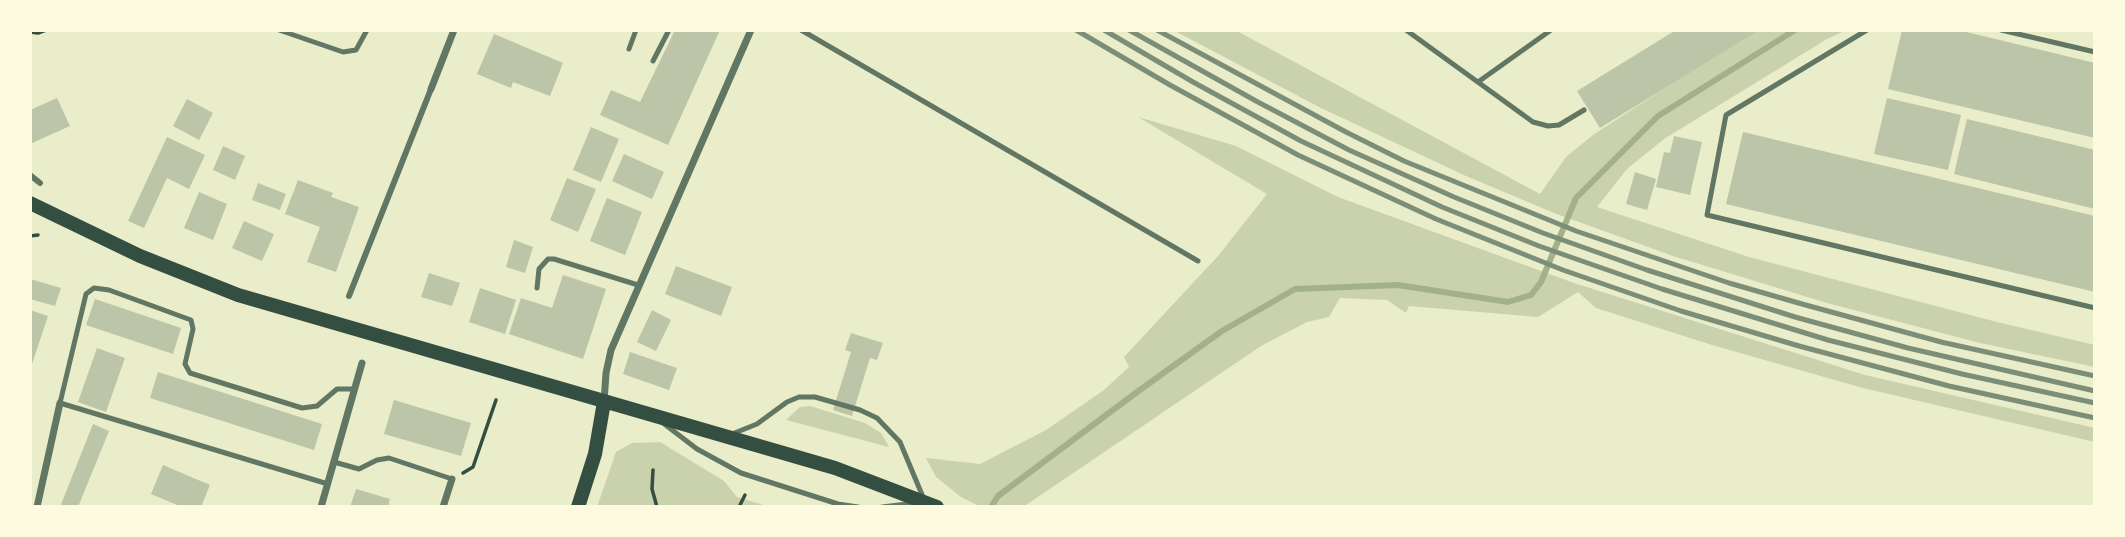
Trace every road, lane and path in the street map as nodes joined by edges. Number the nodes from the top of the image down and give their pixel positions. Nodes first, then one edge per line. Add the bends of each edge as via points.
1 (46, 30) edge
2 (279, 30) edge
3 (367, 30) edge
4 (454, 30) edge
5 (636, 30) edge
6 (669, 30) edge
7 (751, 30) edge
8 (801, 30) edge
9 (1406, 30) edge
10 (1551, 30) edge
11 (1867, 30) edge
12 (2001, 30) edge
13 (30, 32) edge
14 (629, 49) dead end
15 (2095, 51) edge
16 (653, 61) dead end
17 (1478, 82) junction
18 (431, 89) joint
19 (1584, 110) dead end
20 (30, 175) edge
21 (40, 183) dead end
22 (30, 203) edge
23 (38, 235) dead end
24 (30, 236) edge
25 (1198, 261) dead end
26 (638, 285) junction
27 (537, 288) dead end
28 (349, 296) dead end
29 (2095, 308) edge
30 (362, 363) dead end
31 (354, 389) junction
32 (496, 400) dead end
33 (604, 402) junction
34 (60, 403) junction
35 (652, 415) junction
36 (725, 436) junction
37 (334, 462) junction
38 (653, 470) dead end
39 (452, 479) junction
40 (328, 484) junction
41 (745, 495) dead end
42 (930, 505) edge
43 (37, 507) edge
44 (321, 507) edge
45 (443, 507) edge
46 (578, 507) edge
47 (657, 507) edge
48 (739, 507) edge
49 (858, 507) edge
50 (883, 507) edge

1 - 13 path
2 - 3 lane via 344,52 356,50
4 - 18 street
5 - 14 lane
6 - 16 lane
7 - 26 street
8 - 25 lane
9 - 17 lane
10 - 17 lane
11 - 29 lane via 1726,115 1707,215
12 - 15 lane
17 - 19 lane via 1533,122 1548,126 1559,125
18 - 28 street
20 - 21 street
22 - 33 main road via 163,266 238,295
23 - 24 path
26 - 27 lane via 548,259 539,269
26 - 33 street via 611,350
30 - 31 street
31 - 34 lane via 337,389 317,406 302,408 190,373 185,359 191,320 100,287 86,294
31 - 37 street
32 - 39 path via 473,467
33 - 35 main road
33 - 46 main road via 596,454
34 - 40 lane
34 - 43 street
35 - 36 main road
35 - 49 lane via 697,449 741,473
36 - 42 main road via 835,468
36 - 42 lane via 757,424 799,397 860,410 877,418 900,442
37 - 39 lane via 359,469 389,458
37 - 40 street
38 - 47 path
39 - 45 street
40 - 44 street
41 - 48 path
42 - 50 lane

